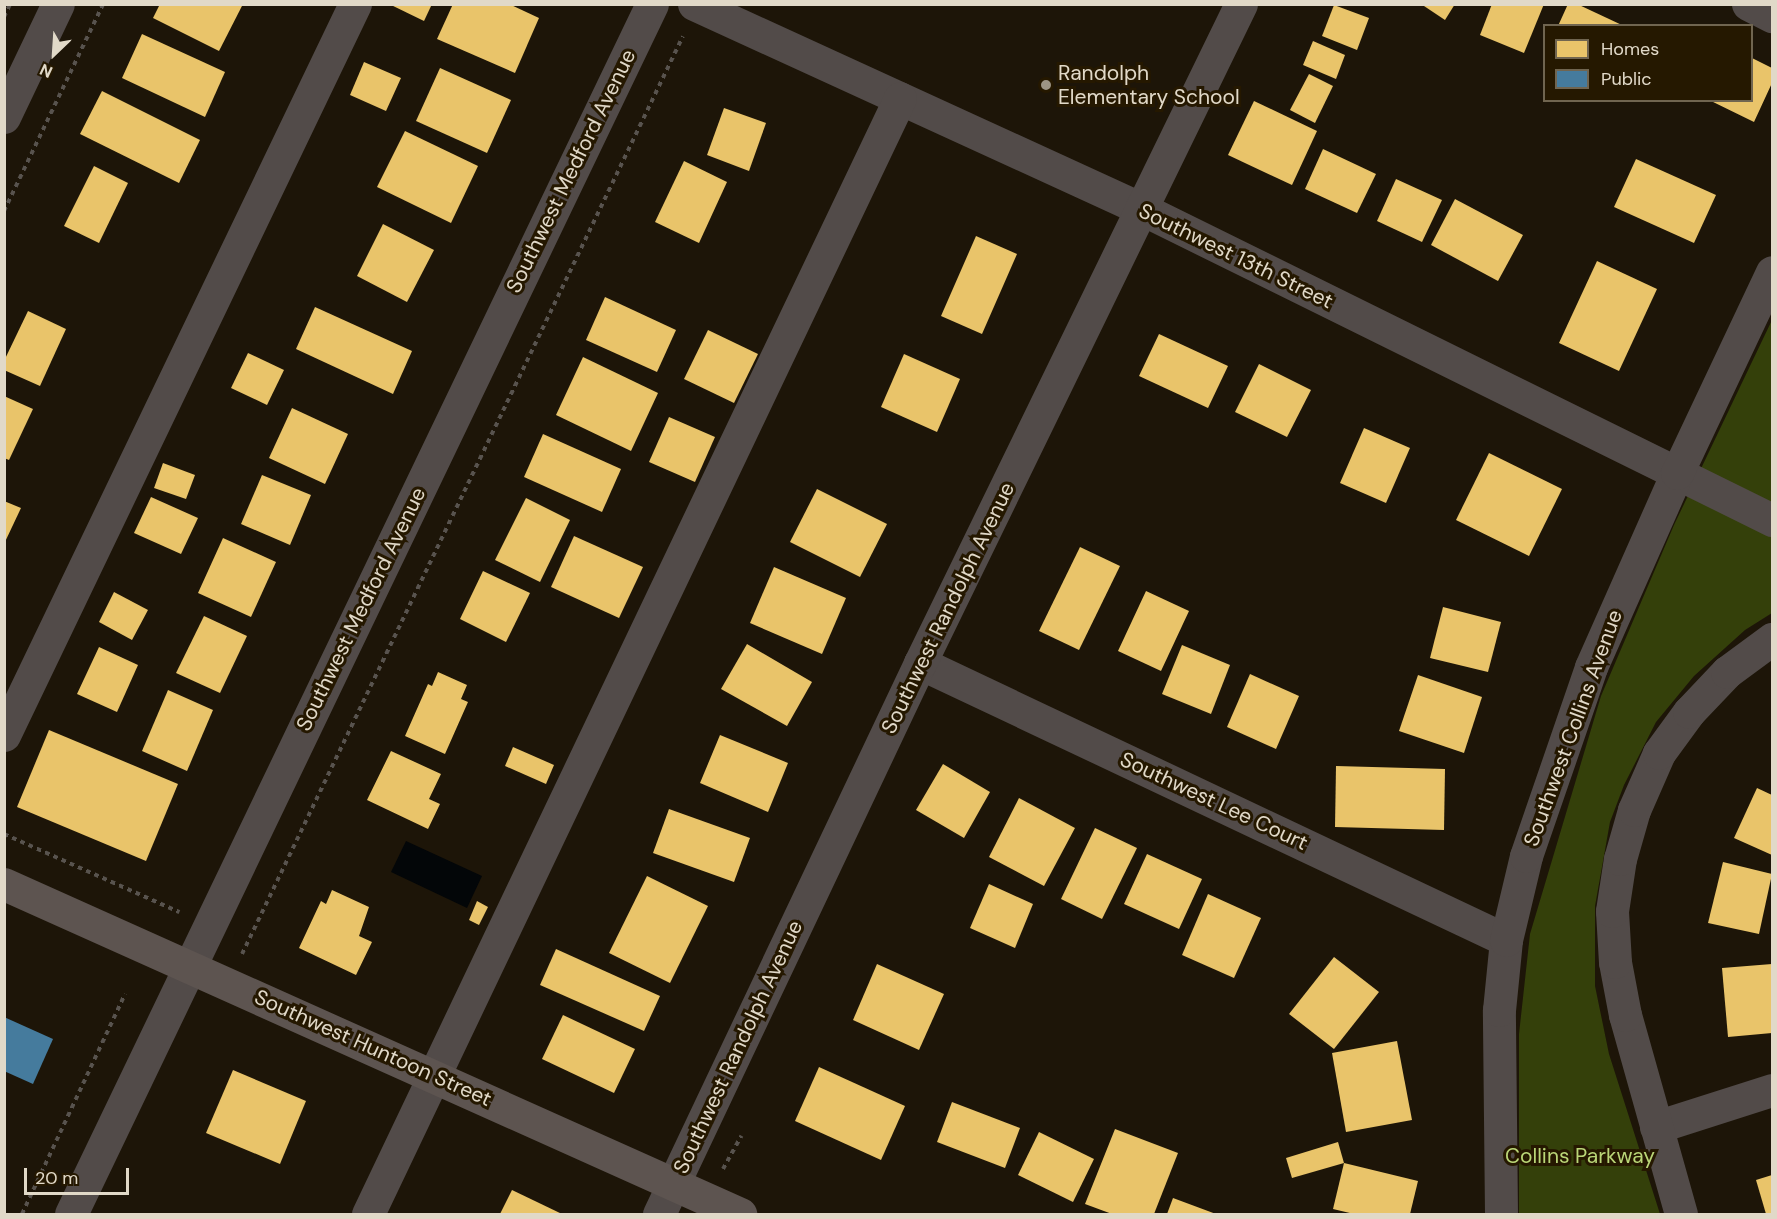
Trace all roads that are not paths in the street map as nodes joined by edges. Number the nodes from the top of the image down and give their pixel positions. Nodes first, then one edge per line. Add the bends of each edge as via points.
1 (58, 4) edge
2 (355, 4) edge
3 (652, 4) edge
4 (1241, 4) edge
5 (1748, 4) edge
6 (696, 5) edge
7 (1773, 16) edge
8 (900, 98) junction
9 (4, 117) edge
10 (1142, 210) junction
11 (1773, 272) edge
12 (1677, 473) junction
13 (1773, 520) edge
14 (1773, 639) edge
15 (920, 663) junction
16 (4, 735) edge
17 (4, 884) edge
18 (1506, 940) junction
19 (188, 968) junction
20 (434, 1075) junction
21 (1773, 1090) edge
22 (1656, 1127) junction
23 (674, 1184) junction
24 (71, 1215) edge
25 (368, 1215) edge
26 (659, 1215) edge
27 (740, 1215) edge
28 (1501, 1215) edge
29 (1681, 1215) edge

1 - 9 street
2 - 16 street
3 - 19 street, Southwest Medford Avenue
4 - 10 street, Southwest Randolph Avenue
5 - 7 street
6 - 8 street, Southwest 13th Street
8 - 10 street, Southwest 13th Street
8 - 20 street
10 - 12 street, Southwest 13th Street
10 - 15 street, Southwest Randolph Avenue
11 - 12 street, Southwest Collins Avenue
12 - 13 street, Southwest 13th Street
12 - 18 street, Southwest Collins Avenue via 1592,667 1548,786
14 - 22 street via 1727,672 1689,712 1659,753 1634,810 1620,859 1612,911 1615,962 1625,1016
15 - 18 street, Southwest Lee Court
15 - 23 street, Southwest Randolph Avenue
17 - 19 main road, Southwest Huntoon Street
18 - 28 street, Southwest Collins Avenue via 1499,1010
19 - 20 main road, Southwest Huntoon Street
19 - 24 street, Southwest Medford Avenue
20 - 23 main road, Southwest Huntoon Street
20 - 25 street
21 - 22 street
22 - 29 street
23 - 26 street, Southwest Randolph Avenue
23 - 27 main road, Southwest Huntoon Street

